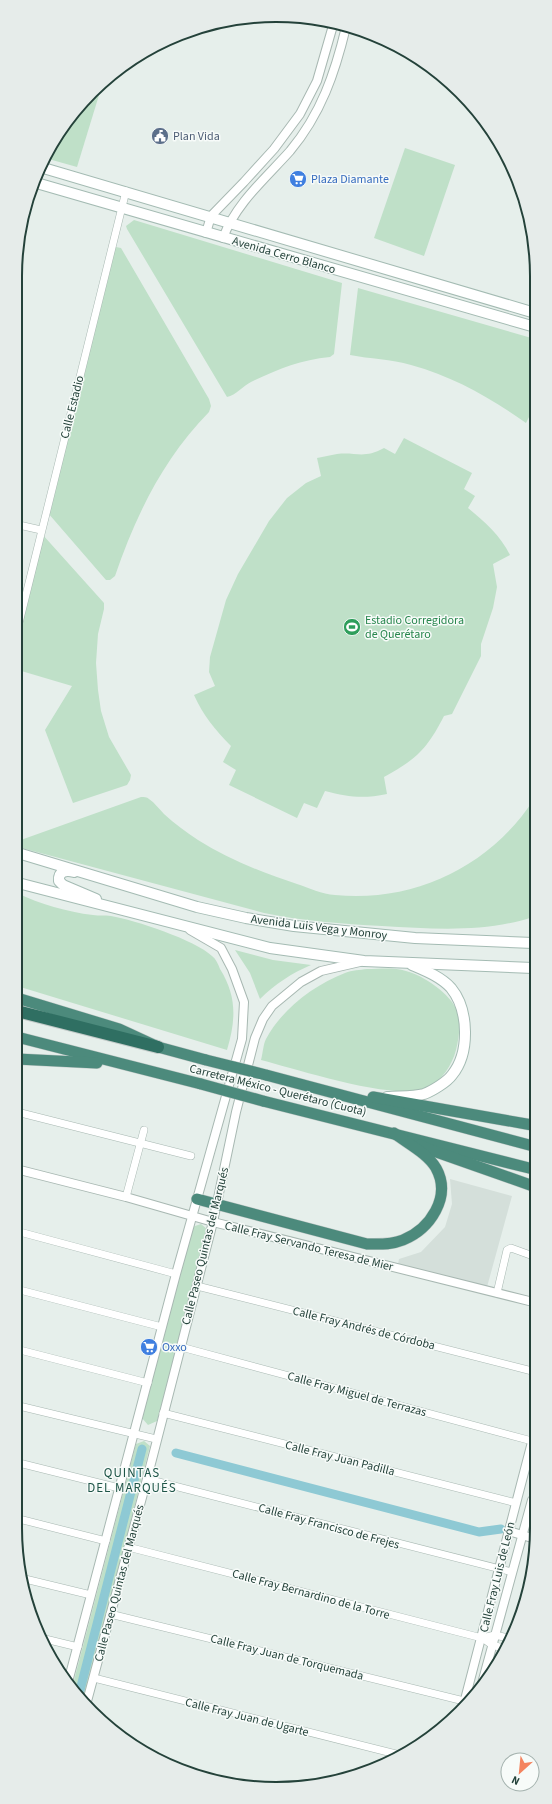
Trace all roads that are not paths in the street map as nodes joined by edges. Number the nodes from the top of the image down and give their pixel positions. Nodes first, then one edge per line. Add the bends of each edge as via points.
1 (332, 29) edge
2 (345, 32) edge
3 (46, 169) edge
4 (39, 184) edge
5 (126, 191) junction
6 (120, 208) junction
7 (211, 216) junction
8 (229, 222) junction
9 (206, 232) junction
10 (223, 238) junction
11 (530, 312) edge
12 (530, 326) edge
13 (22, 526) edge
14 (41, 530) junction
15 (22, 607) edge
16 (22, 854) edge
17 (89, 874) junction
18 (22, 884) edge
19 (121, 911) junction
20 (180, 926) junction
21 (530, 942) edge
22 (364, 961) junction
23 (406, 962) junction
24 (530, 968) edge
25 (22, 1000) edge
26 (22, 1012) edge
27 (22, 1038) edge
28 (158, 1047) junction
29 (22, 1059) edge
30 (122, 1064) junction
31 (312, 1088) junction
32 (371, 1097) junction
33 (22, 1113) edge
34 (530, 1125) edge
35 (144, 1130) dead end
36 (399, 1135) junction
37 (142, 1142) junction
38 (530, 1145) edge
39 (191, 1156) dead end
40 (530, 1168) edge
41 (22, 1171) edge
42 (530, 1185) edge
43 (126, 1197) junction
44 (197, 1199) junction
45 (217, 1205) junction
46 (192, 1216) junction
47 (213, 1222) junction
48 (22, 1233) edge
49 (530, 1255) edge
50 (176, 1274) junction
51 (196, 1286) junction
52 (22, 1290) edge
53 (497, 1293) junction
54 (530, 1301) edge
55 (162, 1327) junction
56 (181, 1347) junction
57 (22, 1351) edge
58 (530, 1370) edge
59 (148, 1383) junction
60 (22, 1407) edge
61 (163, 1413) junction
62 (133, 1435) junction
63 (156, 1439) junction
64 (530, 1441) edge
65 (530, 1450) edge
66 (22, 1464) edge
67 (147, 1479) junction
68 (120, 1488) junction
69 (530, 1500) edge
70 (516, 1503) junction
71 (530, 1507) edge
72 (22, 1520) edge
73 (509, 1531) junction
74 (522, 1535) junction
75 (529, 1537) edge
76 (106, 1541) junction
77 (128, 1547) junction
78 (500, 1570) junction
79 (512, 1572) junction
80 (27, 1580) edge
81 (91, 1595) junction
82 (110, 1614) junction
83 (495, 1635) junction
84 (505, 1637) edge
85 (482, 1638) junction
86 (48, 1640) edge
87 (492, 1646) junction
88 (78, 1647) junction
89 (500, 1647) edge
90 (485, 1672) edge
91 (70, 1676) edge
92 (94, 1678) junction
93 (465, 1697) edge
94 (88, 1698) edge
95 (462, 1701) edge
96 (393, 1753) edge

1 - 7 street via 317,81 300,114 274,149
2 - 8 street via 330,84 311,121 291,150
3 - 5 main road, Avenida Cerro Blanco
4 - 6 main road, Avenida Cerro Blanco
5 - 6 street, Calle Estadio
5 - 7 main road, Avenida Cerro Blanco
6 - 9 main road, Avenida Cerro Blanco
6 - 14 street, Calle Estadio
7 - 8 main road, Avenida Cerro Blanco
7 - 9 street
8 - 10 street
8 - 11 main road, Avenida Cerro Blanco
9 - 10 main road, Avenida Cerro Blanco
10 - 12 main road, Avenida Cerro Blanco
13 - 14 street
14 - 15 street, Calle Estadio
16 - 17 main road, Avenida Luis Vega y Monroy
17 - 19 main road via 67,870 61,873 59,881
17 - 21 main road, Avenida Luis Vega y Monroy via 197,906 294,926 415,938
18 - 19 main road, Avenida Luis Vega y Monroy
19 - 20 main road, Avenida Luis Vega y Monroy
20 - 22 main road, Avenida Luis Vega y Monroy via 270,948
20 - 44 street, Calle Paseo Quintas del Marqués via 221,948 244,1002 242,1039
22 - 23 main road, Avenida Luis Vega y Monroy
22 - 45 street, Calle Paseo Quintas del Marqués via 321,971 301,982 272,1006 263,1019 247,1068
23 - 24 main road, Avenida Luis Vega y Monroy
23 - 32 main road via 443,980 458,997 466,1025 460,1060 452,1076 424,1094
25 - 28 highway, Carretera México - Querétaro (Cuota) via 119,1029
26 - 28 highway, Carretera México - Querétaro (Cuota)
27 - 30 highway, Carretera México - Querétaro (Cuota)
28 - 31 highway, Carretera México - Querétaro (Cuota), bridge
29 - 30 highway
30 - 36 highway, Carretera México - Querétaro (Cuota), bridge
31 - 32 highway
31 - 38 highway, Carretera México - Querétaro (Cuota)
32 - 34 highway
33 - 37 street
35 - 37 street
36 - 40 highway, Carretera México - Querétaro (Cuota)
36 - 42 highway via 428,1150
36 - 45 highway via 428,1157 437,1169 442,1198 427,1223 403,1240 386,1244 367,1244
37 - 39 street
37 - 43 street
41 - 43 street, Calle Fray Servando Teresa de Mier
43 - 46 street, Calle Fray Servando Teresa de Mier
44 - 45 highway
44 - 46 street, Calle Paseo Quintas del Marqués
45 - 47 street, Calle Paseo Quintas del Marqués
46 - 47 street, Calle Fray Servando Teresa de Mier
46 - 50 street, Calle Paseo Quintas del Marqués
47 - 51 street, Calle Paseo Quintas del Marqués
47 - 53 street, Calle Fray Servando Teresa de Mier
48 - 50 street
49 - 53 street via 511,1248 507,1250
50 - 55 street, Calle Paseo Quintas del Marqués
51 - 56 street, Calle Paseo Quintas del Marqués
51 - 58 street, Calle Fray Andrés de Córdoba
52 - 55 street
53 - 54 street, Calle Fray Servando Teresa de Mier
55 - 59 street, Calle Paseo Quintas del Marqués
56 - 61 street, Calle Paseo Quintas del Marqués
56 - 64 street, Calle Fray Miguel de Terrazas
57 - 59 street
59 - 62 street, Calle Paseo Quintas del Marqués
60 - 62 street
61 - 63 street, Calle Paseo Quintas del Marqués
61 - 70 street, Calle Fray Juan Padilla
62 - 63 street
62 - 68 street, Calle Paseo Quintas del Marqués
63 - 67 street, Calle Paseo Quintas del Marqués
65 - 70 street, Calle Fray Luis de León
66 - 68 street
67 - 77 street, Calle Paseo Quintas del Marqués
67 - 78 street, Calle Fray Francisco de Frejes
68 - 76 street, Calle Paseo Quintas del Marqués
69 - 70 street
70 - 73 street, Calle Fray Luis de León
71 - 74 street, Calle Fray Luis de León
72 - 76 street
73 - 74 street
73 - 78 street, Calle Fray Luis de León
74 - 75 street
74 - 79 street, Calle Fray Luis de León
76 - 81 street, Calle Paseo Quintas del Marqués
77 - 82 street, Calle Paseo Quintas del Marqués
77 - 85 street, Calle Fray Bernardino de la Torre
78 - 79 street, Calle Fray Francisco de Frejes
78 - 85 street, Calle Fray Luis de León
79 - 83 street, Calle Fray Luis de León
80 - 81 street
81 - 88 street, Calle Paseo Quintas del Marqués
82 - 92 street, Calle Paseo Quintas del Marqués
82 - 95 street, Calle Fray Juan de Torquemada
83 - 84 street
83 - 85 street
83 - 87 street, Calle Fray Luis de León
85 - 87 street, Calle Fray Bernardino de la Torre
85 - 93 street, Calle Fray Luis de León
86 - 88 street
87 - 89 street
87 - 90 street, Calle Fray Luis de León
88 - 91 street, Calle Paseo Quintas del Marqués
92 - 94 street, Calle Paseo Quintas del Marqués
92 - 96 street, Calle Fray Juan de Ugarte

